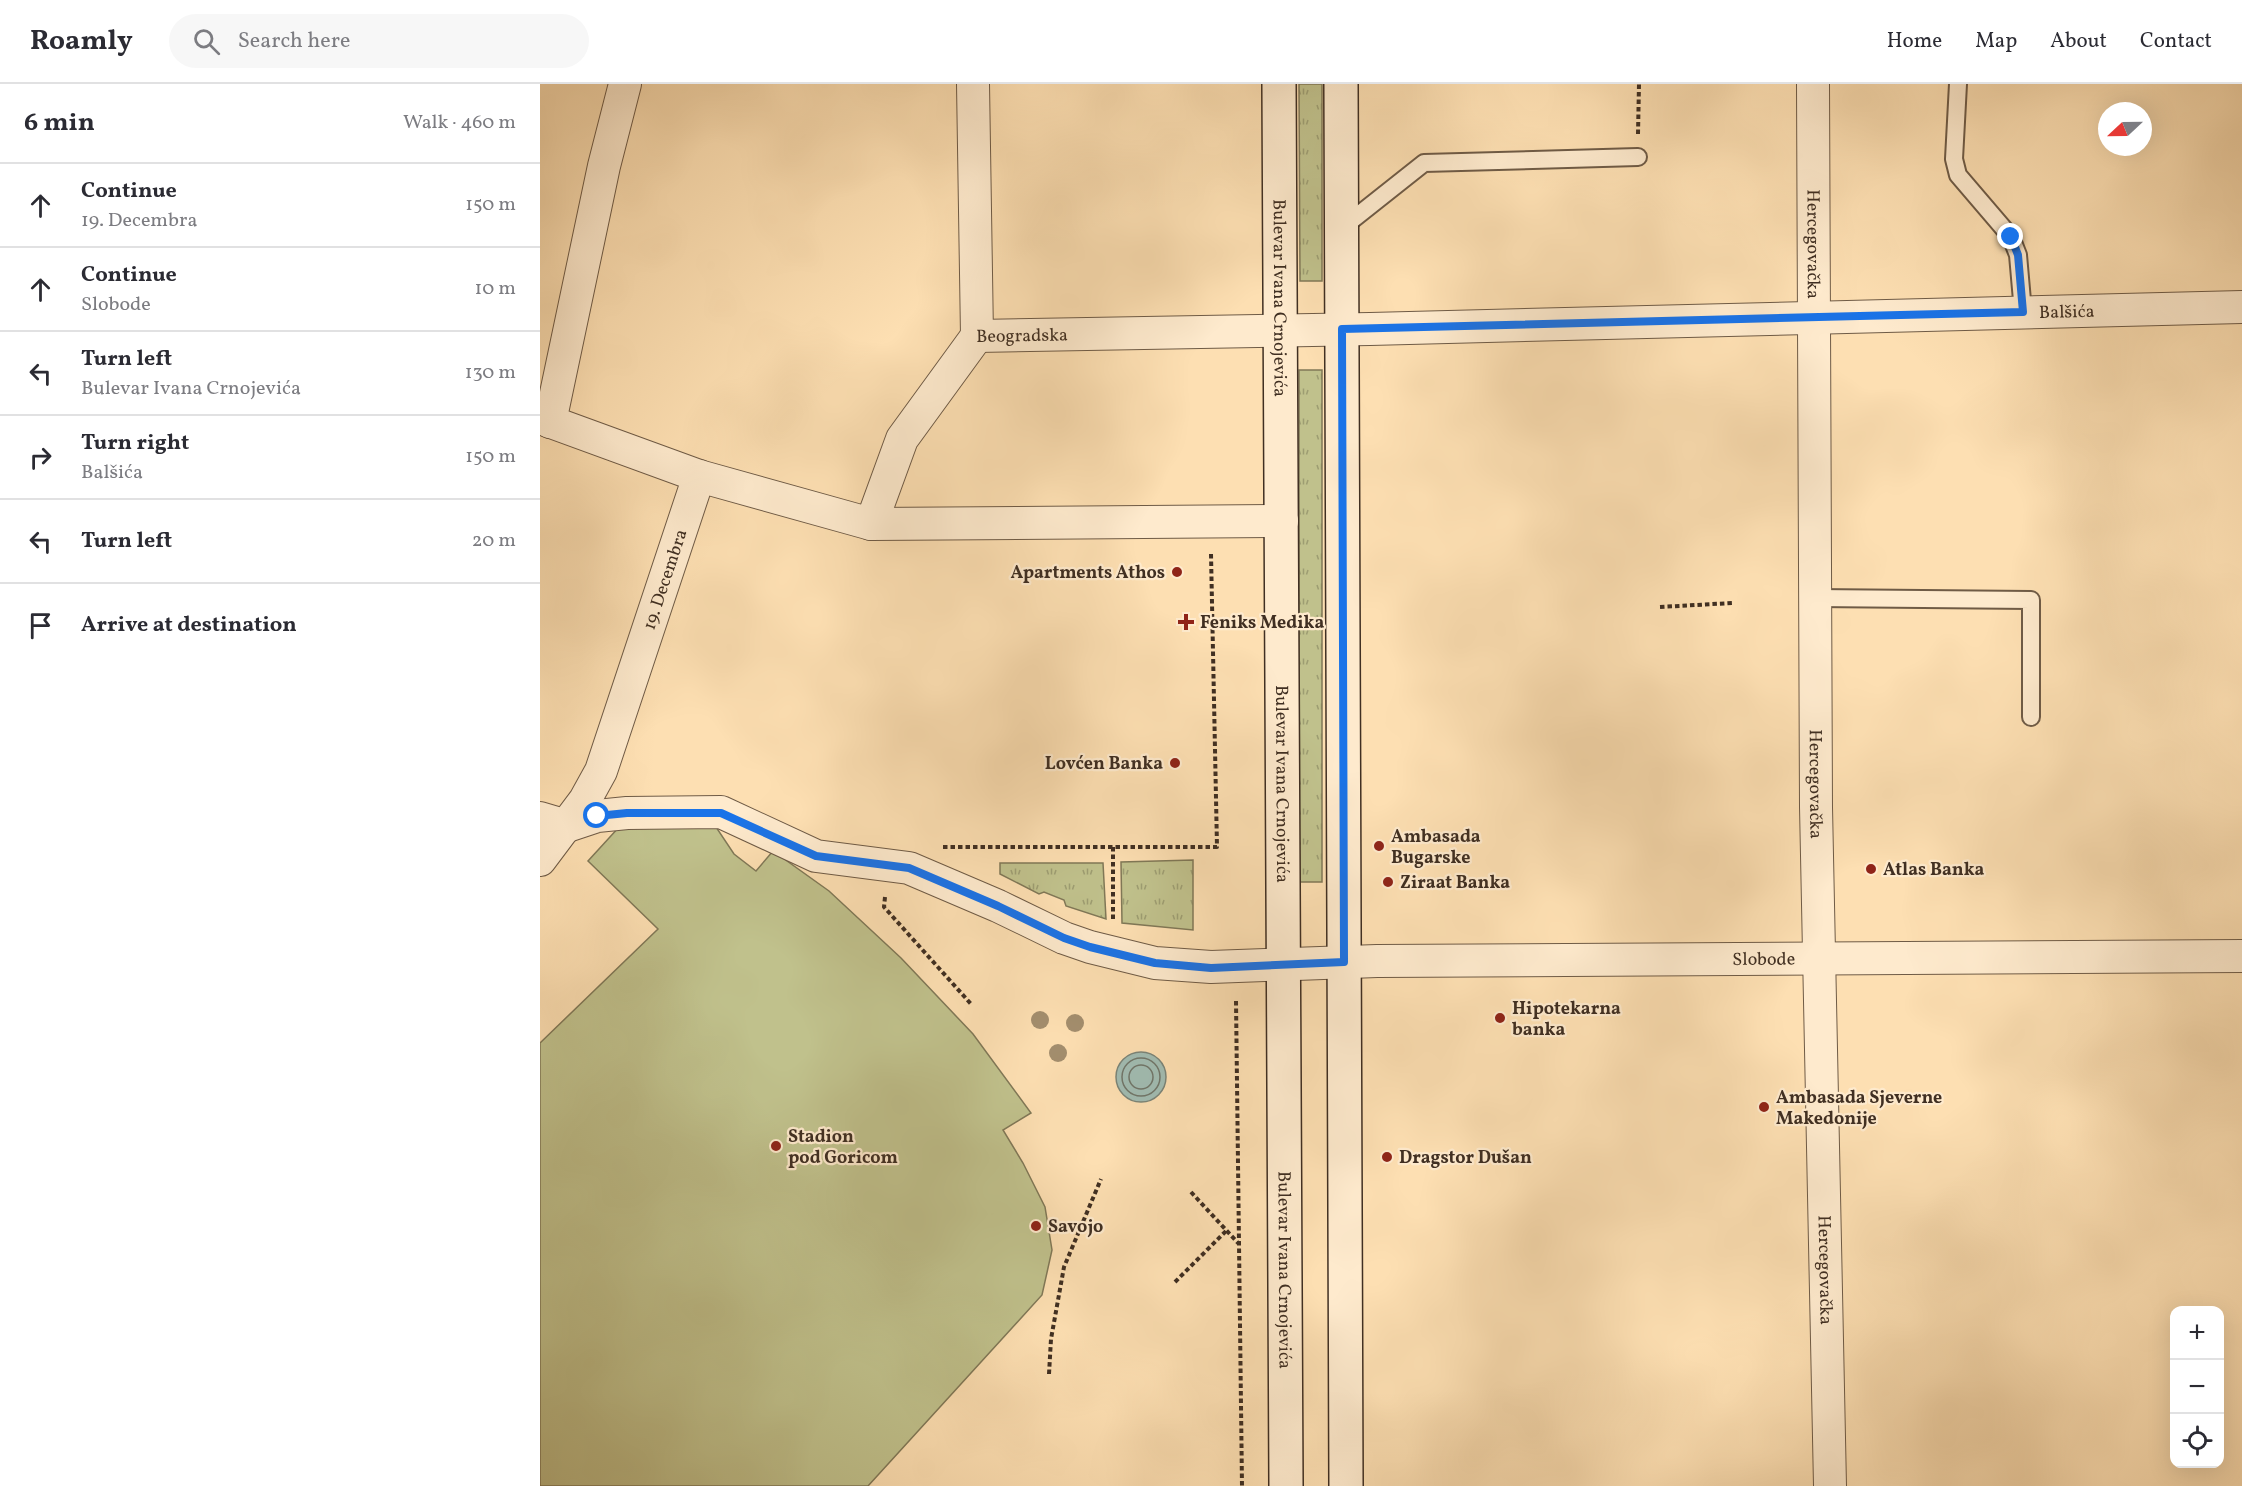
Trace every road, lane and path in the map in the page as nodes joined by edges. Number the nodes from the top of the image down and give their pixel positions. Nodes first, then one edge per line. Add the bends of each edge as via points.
1 (625, 84) edge
2 (973, 84) edge
3 (1279, 84) edge
4 (1341, 84) edge
5 (1639, 84) edge
6 (1814, 84) edge
7 (1958, 84) edge
8 (1638, 157) joint
9 (1341, 228) junction
10 (2242, 308) edge
11 (2023, 312) junction
12 (1815, 318) junction
13 (1342, 329) junction
14 (1281, 330) junction
15 (978, 336) junction
16 (545, 420) edge
17 (699, 476) junction
18 (1282, 521) junction
19 (872, 524) junction
20 (1211, 544) dead end
21 (1815, 598) junction
22 (1732, 603) dead end
23 (1660, 608) dead end
24 (2031, 717) dead end
25 (553, 822) edge
26 (942, 847) dead end
27 (1113, 847) junction
28 (540, 860) edge
29 (900, 867) junction
30 (1113, 927) dead end
31 (2242, 956) edge
32 (1819, 958) junction
33 (1344, 962) junction
34 (1284, 964) junction
35 (1236, 1001) dead end
36 (971, 1004) dead end
37 (1101, 1179) dead end
38 (1191, 1192) dead end
39 (1226, 1231) junction
40 (1239, 1245) junction
41 (1175, 1282) dead end
42 (1049, 1374) dead end
43 (1242, 1486) edge
44 (1286, 1486) edge
45 (1346, 1486) edge
46 (1830, 1486) edge

1 - 16 street
2 - 15 street, Beogradska
3 - 14 main road, Bulevar Ivana Crnojevića
4 - 9 main road
5 - 8 path
6 - 12 street, Hercegovačka
7 - 11 lane via 1954,159 1958,176 2011,237 2018,255
8 - 9 lane via 1424,163
9 - 13 main road
10 - 11 street, Balšića
11 - 12 street, Balšića
12 - 13 street, Balšića
12 - 21 street, Hercegovačka
13 - 14 street, Balšića
13 - 33 main road
14 - 15 street, Beogradska
14 - 18 main road, Bulevar Ivana Crnojevića
15 - 19 street via 903,439
16 - 17 street
17 - 19 street
17 - 25 street, 19. Decembra via 601,771 585,800
18 - 19 street
18 - 34 main road, Bulevar Ivana Crnojevića
20 - 27 path via 1217,847
21 - 24 lane via 2031,600
21 - 32 street, Hercegovačka
22 - 23 path
25 - 28 street, 19. Decembra
25 - 29 street via 627,813 721,813 816,856
26 - 27 path
27 - 30 path
29 - 34 street via 998,906 1064,938 1133,958 1211,968
29 - 36 path via 884,907
31 - 32 street, Slobode
32 - 33 street, Slobode
32 - 46 street, Hercegovačka
33 - 34 street, Slobode
33 - 45 main road
34 - 44 main road, Bulevar Ivana Crnojevića
35 - 40 path
37 - 42 path via 1064,1267
38 - 39 path
39 - 40 path
39 - 41 path
40 - 43 path

